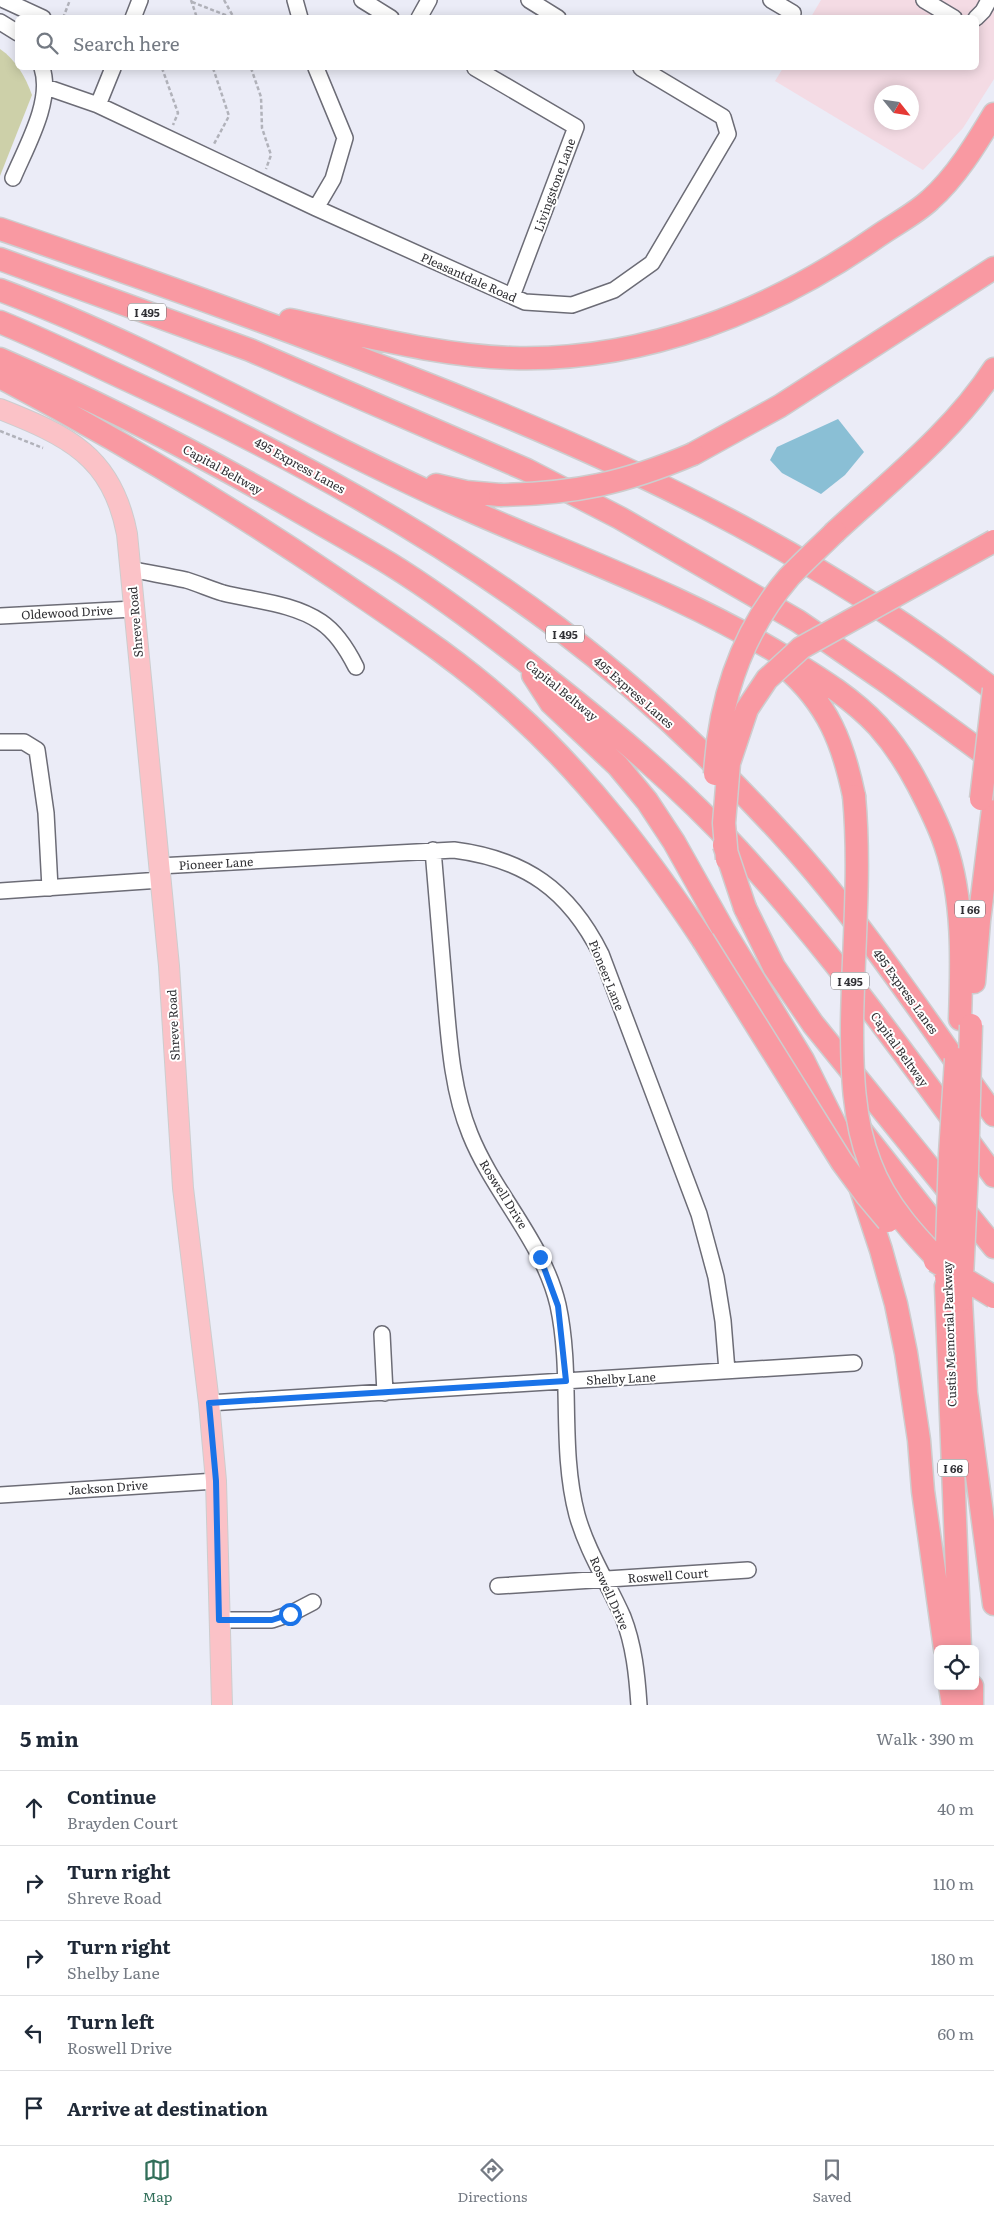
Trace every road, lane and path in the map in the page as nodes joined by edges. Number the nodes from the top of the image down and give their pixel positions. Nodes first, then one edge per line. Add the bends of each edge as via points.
1 (4, 0) edge
2 (70, 0) edge
3 (140, 0) edge
4 (224, 0) edge
5 (295, 0) edge
6 (362, 0) edge
7 (429, 0) edge
8 (529, 0) edge
9 (771, 0) edge
10 (924, 0) edge
11 (989, 0) edge
12 (191, 1) edge
13 (795, 10) edge
14 (36, 15) edge
15 (64, 15) edge
16 (134, 15) edge
17 (196, 15) edge
18 (226, 15) edge
19 (232, 15) edge
20 (299, 15) edge
21 (386, 15) edge
22 (421, 15) edge
23 (553, 15) edge
24 (949, 15) edge
25 (979, 15) edge
26 (0, 22) edge
27 (15, 31) edge
28 (42, 70) edge
29 (112, 70) edge
30 (163, 70) edge
31 (214, 70) edge
32 (252, 70) edge
33 (317, 70) edge
34 (479, 70) edge
35 (644, 70) edge
36 (46, 87) junction
37 (98, 105) junction
38 (994, 114) edge
39 (167, 137) junction
40 (208, 156) junction
41 (14, 178) dead end
42 (260, 181) junction
43 (316, 208) junction
44 (0, 229) edge
45 (0, 259) edge
46 (994, 268) edge
47 (0, 290) edge
48 (512, 296) junction
49 (203, 299) junction
50 (0, 322) edge
51 (0, 359) edge
52 (994, 368) edge
53 (0, 376) edge
54 (0, 409) edge
55 (0, 431) edge
56 (45, 448) dead end
57 (351, 454) junction
58 (994, 542) edge
59 (130, 569) junction
60 (134, 609) junction
61 (0, 616) edge
62 (733, 627) junction
63 (521, 657) junction
64 (356, 667) dead end
65 (994, 690) edge
66 (0, 742) edge
67 (994, 761) edge
68 (989, 803) edge
69 (433, 850) junction
70 (727, 859) junction
71 (160, 873) junction
72 (50, 888) junction
73 (0, 891) edge
74 (965, 1022) junction
75 (786, 1033) junction
76 (994, 1115) edge
77 (994, 1176) edge
78 (994, 1247) edge
79 (952, 1285) junction
80 (994, 1298) edge
81 (382, 1334) dead end
82 (854, 1363) dead end
83 (726, 1371) junction
84 (566, 1381) junction
85 (385, 1393) junction
86 (966, 1393) junction
87 (209, 1403) junction
88 (216, 1481) junction
89 (0, 1495) edge
90 (748, 1570) dead end
91 (605, 1579) junction
92 (498, 1586) dead end
93 (312, 1602) dead end
94 (994, 1604) edge
95 (219, 1620) junction
96 (944, 1645) edge
97 (960, 1645) edge
98 (970, 1645) edge
99 (951, 1690) edge
100 (962, 1690) edge
101 (972, 1690) edge
102 (222, 1705) edge
103 (639, 1705) edge
104 (953, 1705) edge
105 (963, 1705) edge
106 (972, 1705) edge

1 - 14 street
2 - 15 path
3 - 16 street
4 - 19 path
5 - 20 street
6 - 21 street
7 - 22 street
8 - 23 street
9 - 13 street
10 - 24 street
11 - 25 street
12 - 17 path
12 - 18 path
26 - 27 street
28 - 36 street
29 - 37 street
30 - 39 path via 178,113
31 - 40 path via 229,116
32 - 42 path via 261,97 262,128 271,155
33 - 43 street via 345,138 333,179
34 - 48 street, Livingstone Lane via 576,126
35 - 48 street, Pleasantdale Road via 723,117 728,134 652,263 614,290 572,305 525,302
36 - 37 street, Pleasantdale Road
36 - 41 street via 40,112
37 - 39 street, Pleasantdale Road
38 - 49 highway via 930,200 854,253 760,304 682,335 641,346 596,355 511,358 358,334
39 - 40 street, Pleasantdale Road
40 - 42 street, Pleasantdale Road
42 - 43 street, Pleasantdale Road
43 - 48 street, Pleasantdale Road
44 - 49 highway, I 495
45 - 67 highway, I 495 via 250,350 527,470 620,518 798,621
46 - 57 highway, bridge via 780,406 693,454 620,481 540,494 466,492 437,486
47 - 57 highway via 119,340
49 - 65 highway, I 495 via 478,404 672,490 850,588
50 - 76 highway, 495 Express Lanes / I 495 via 285,456 468,565 561,630 685,736 785,838 857,924
51 - 63 highway, Capital Beltway / I 495 via 145,427 247,482 390,564
52 - 70 highway, bridge via 947,427 790,577 773,598 741,652 721,717 715,781 716,804
53 - 79 highway, bridge via 142,455 264,530 459,665 514,710 582,780 647,858 703,940 842,1162 891,1224
54 - 59 main road, Shreve Road via 61,435 94,461 107,478 123,515
55 - 56 path
57 - 62 highway via 455,504 682,600
58 - 70 highway, bridge via 801,648 767,678 747,709 729,763 724,822
59 - 60 main road, Shreve Road
59 - 64 street via 186,580 303,613 332,631
60 - 61 street, Oldewood Drive
60 - 71 main road, Shreve Road
62 - 74 highway via 844,695 878,726 905,760 946,845 954,884
62 - 79 highway, bridge via 792,673 820,705 838,736 848,766 854,796 857,862 852,1059 863,1141 882,1190
63 - 75 highway via 551,702 618,766 646,802 674,842
63 - 77 highway, Capital Beltway / I 495 via 604,723 737,849 844,972
65 - 68 highway, I 66, bridge
66 - 72 street via 24,742 37,750 46,812
68 - 74 highway, I 66
69 - 71 street, Pioneer Lane
69 - 83 street, Pioneer Lane via 478,853 522,868 561,896 590,933 601,954 699,1214 716,1276
69 - 84 street, Roswell Drive via 450,1048 459,1102 484,1167 526,1231 555,1294
70 - 78 highway, bridge via 744,908 763,948 813,1024
71 - 72 street, Pioneer Lane
71 - 87 main road, Shreve Road via 183,1188
72 - 73 street, Pioneer Lane
74 - 79 highway, Custis Memorial Parkway / I 66, bridge via 950,1154
75 - 80 highway
75 - 96 highway via 817,1084 849,1153 896,1304 919,1440
79 - 80 highway, bridge
79 - 86 highway
79 - 97 highway, Custis Memorial Parkway / I 66
81 - 85 street
82 - 83 street, Shelby Lane
83 - 84 street, Shelby Lane
84 - 85 street, Shelby Lane
84 - 91 street, Roswell Drive via 571,1486 583,1532
85 - 87 street, Shelby Lane
86 - 94 highway
86 - 98 highway via 963,1441
87 - 88 main road, Shreve Road
88 - 89 street, Jackson Drive
88 - 95 main road, Shreve Road
90 - 91 street, Roswell Court
91 - 92 street, Roswell Court
91 - 103 street, Roswell Drive via 629,1635
93 - 95 street via 272,1620
95 - 102 main road, Shreve Road
99 - 104 highway
100 - 105 highway
101 - 106 highway

